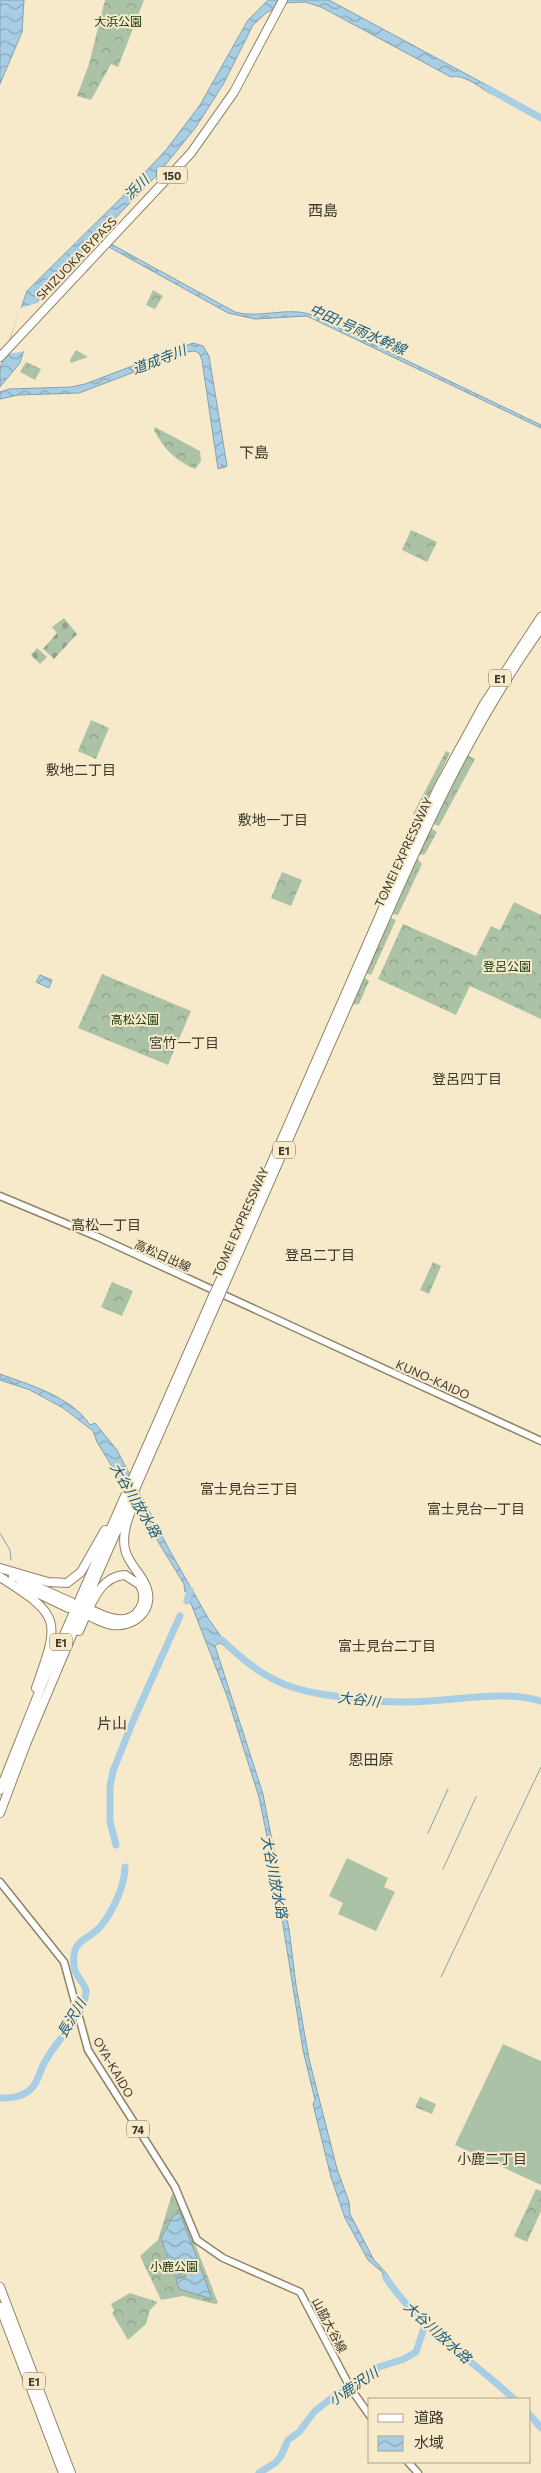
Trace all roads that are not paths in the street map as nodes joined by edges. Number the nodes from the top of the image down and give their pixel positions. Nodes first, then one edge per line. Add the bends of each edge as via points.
1 (277, 0) edge
2 (283, 0) edge
3 (275, 10) junction
4 (4, 350) edge
5 (0, 357) edge
6 (540, 622) edge
7 (0, 1196) edge
8 (316, 1338) joint
9 (541, 1441) edge
10 (152, 1442) junction
11 (139, 1473) junction
12 (121, 1515) junction
13 (0, 1569) edge
14 (0, 1576) edge
15 (26, 1744) junction
16 (14, 1754) junction
17 (9, 1776) junction
18 (0, 1790) edge
19 (0, 1813) edge
20 (0, 1882) edge
21 (197, 2240) joint
22 (0, 2288) edge
23 (0, 2306) edge
24 (368, 2413) edge
25 (409, 2463) edge
26 (63, 2473) edge
27 (70, 2473) edge
28 (418, 2473) edge

1 - 3 highway, SHIZUOKA BYPASS / 150
2 - 3 highway, SHIZUOKA BYPASS / 150
3 - 4 highway, SHIZUOKA BYPASS / 150 via 223,101 183,157 37,309
3 - 4 highway, SHIZUOKA BYPASS / 150 via 226,105 192,153
4 - 5 highway, SHIZUOKA BYPASS / 150
6 - 10 highway, TOMEI EXPRESSWAY / E1, bridge via 506,668 463,747 345,1001
7 - 8 main road, 高松日出線 via 98,1237
8 - 9 main road, KUNO-KAIDO
10 - 11 highway, TOMEI EXPRESSWAY / E1
10 - 11 highway
11 - 12 highway, TOMEI EXPRESSWAY / E1
11 - 12 highway
12 - 13 highway via 72,1581 63,1584 48,1582
12 - 15 highway, TOMEI EXPRESSWAY / E1
12 - 15 highway via 126,1551 147,1587 149,1602 146,1610 136,1621 122,1625 106,1624 92,1614 122,1620 135,1615 144,1598 140,1585 125,1575 104,1583 91,1604
12 - 16 highway, TOMEI EXPRESSWAY / E1 via 41,1687
13 - 14 highway via 70,1605
14 - 16 highway via 43,1607 52,1631
15 - 17 highway, TOMEI EXPRESSWAY / E1
16 - 17 highway, TOMEI EXPRESSWAY / E1
17 - 18 highway, TOMEI EXPRESSWAY / E1
17 - 19 highway, TOMEI EXPRESSWAY / E1
20 - 21 main road, OYA-KAIDO / 74 via 64,1962 88,2050 175,2187
21 - 24 main road, 山脇大谷線 / 74 via 223,2258 300,2292
22 - 27 highway, E1
23 - 26 highway, E1
25 - 28 main road

